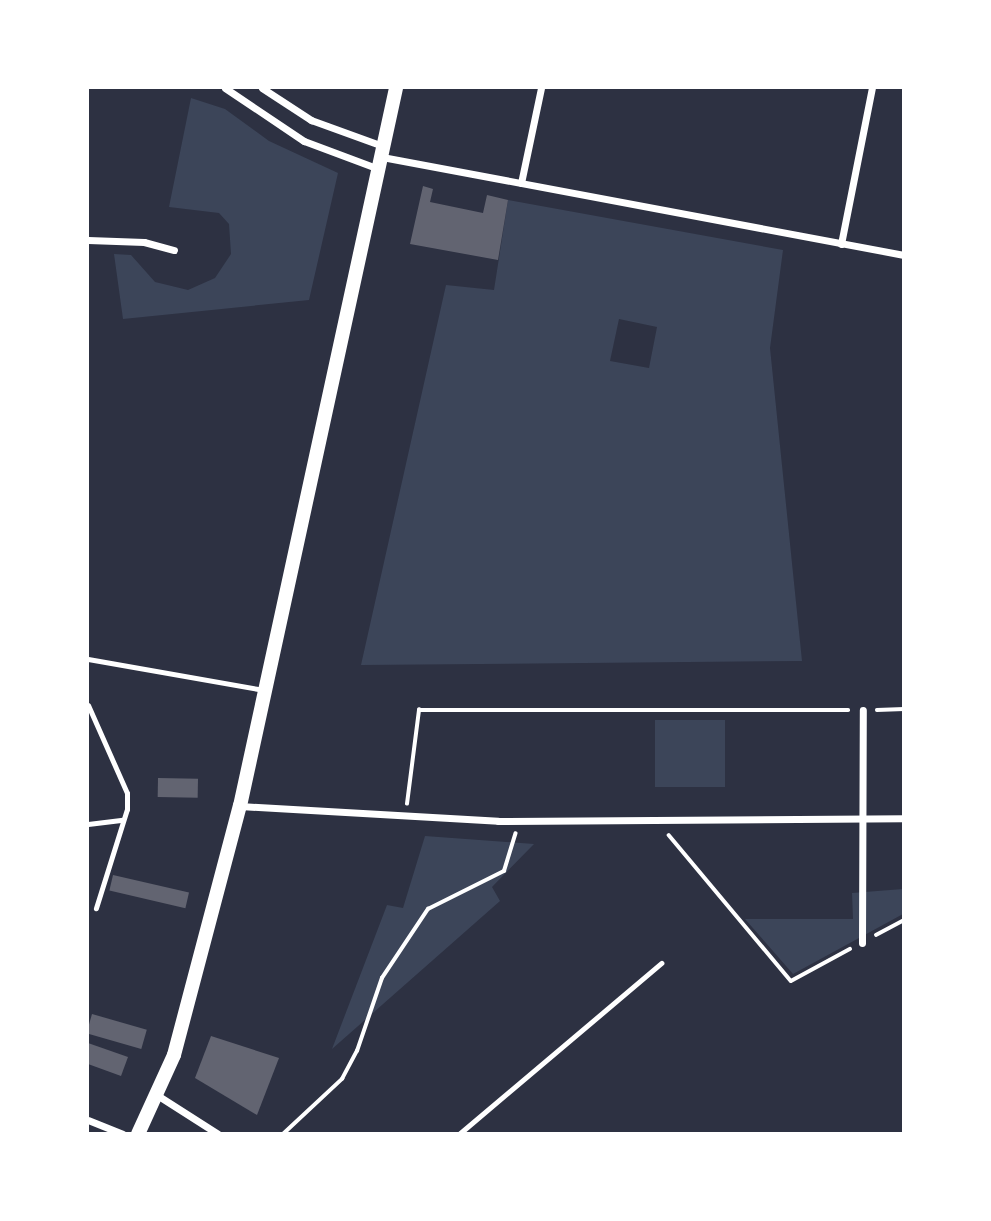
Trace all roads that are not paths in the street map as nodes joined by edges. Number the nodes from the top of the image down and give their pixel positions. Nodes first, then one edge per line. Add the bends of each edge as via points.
1 (225, 88) edge
2 (262, 88) edge
3 (396, 88) edge
4 (541, 88) edge
5 (872, 88) edge
6 (381, 158) junction
7 (521, 183) junction
8 (88, 240) edge
9 (841, 244) junction
10 (174, 250) dead end
11 (904, 255) edge
12 (88, 659) edge
13 (268, 691) junction
14 (88, 705) edge
15 (863, 710) road end
16 (240, 806) junction
17 (860, 818) junction
18 (904, 818) edge
19 (123, 820) junction
20 (88, 824) edge
21 (96, 908) dead end
22 (862, 943) road end
23 (661, 963) dead end
24 (157, 1095) junction
25 (88, 1120) edge
26 (122, 1133) edge
27 (138, 1133) edge
28 (218, 1133) edge
29 (459, 1133) edge

1 - 6 street via 304,141
2 - 6 street
3 - 6 main road
4 - 7 street
5 - 9 street
6 - 7 street
6 - 13 main road
7 - 9 street
8 - 10 street via 144,242
9 - 11 street
12 - 13 lane
13 - 16 main road
14 - 19 lane via 127,793
15 - 17 street
16 - 17 street via 517,821
16 - 24 main road via 174,1055
17 - 18 street
17 - 22 street
19 - 20 lane
19 - 21 lane
23 - 29 lane
24 - 27 main road
24 - 28 street
25 - 26 street

